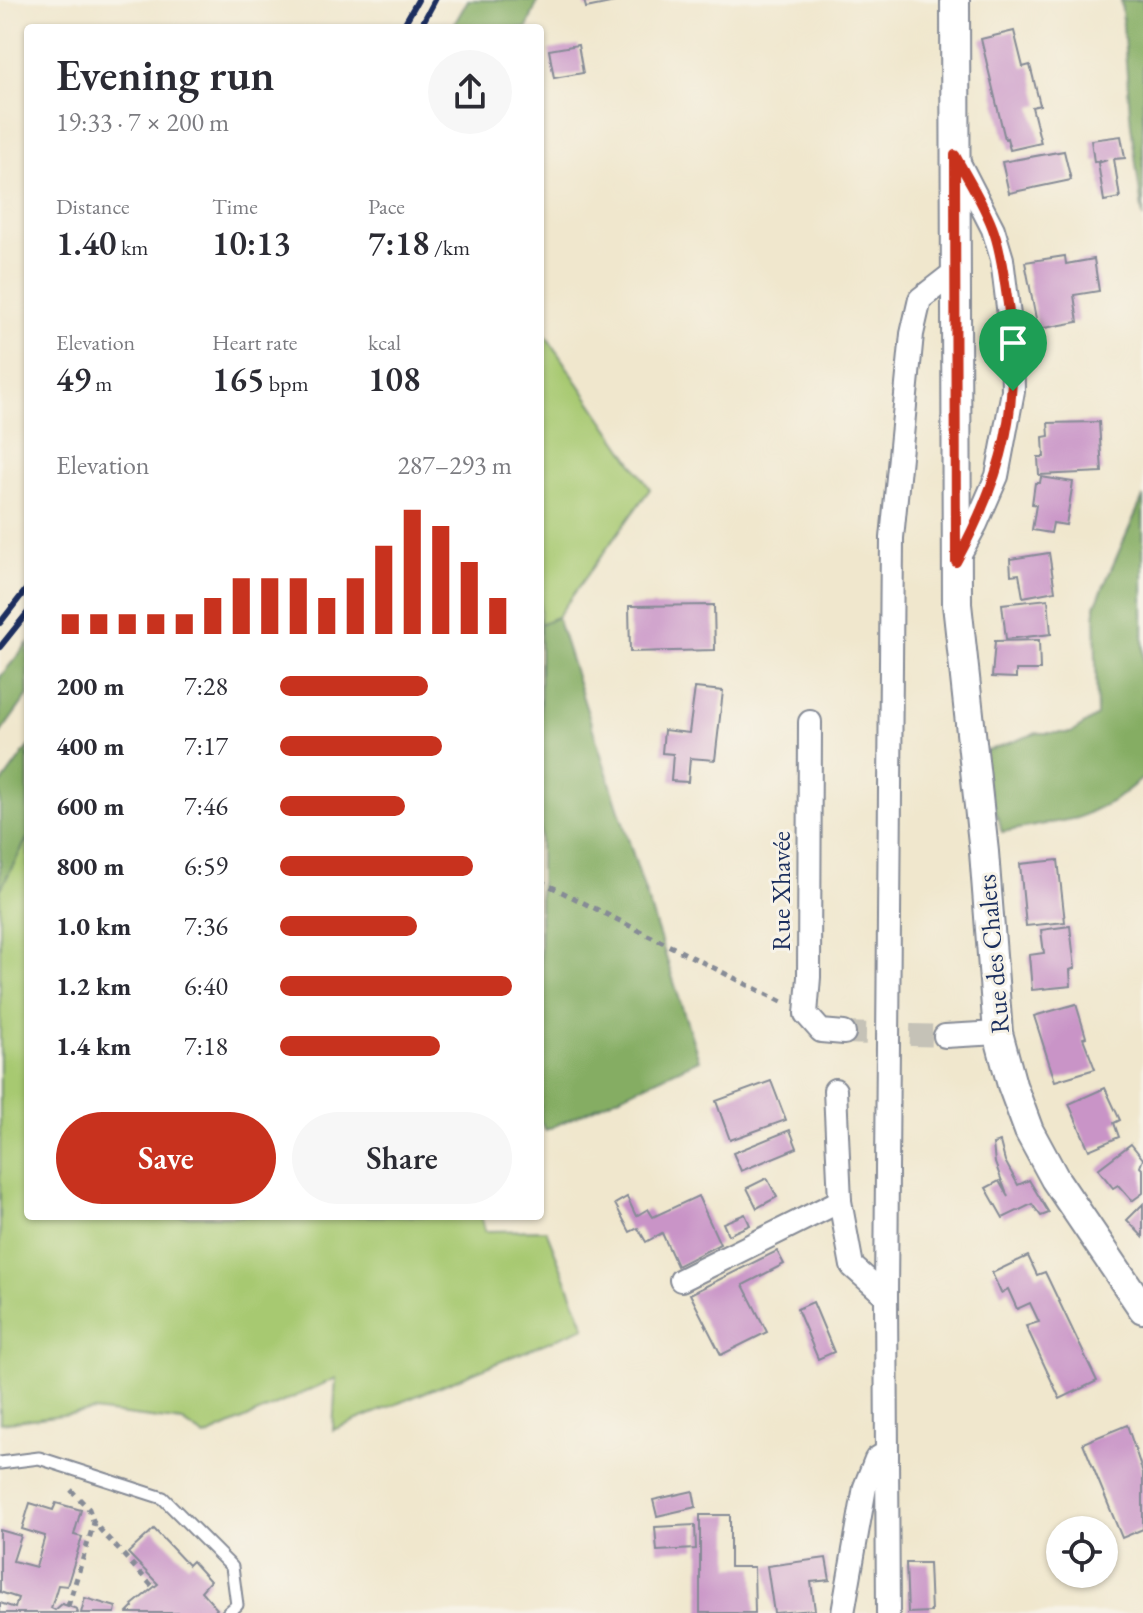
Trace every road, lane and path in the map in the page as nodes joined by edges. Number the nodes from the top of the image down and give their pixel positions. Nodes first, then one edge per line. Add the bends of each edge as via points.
1 (955, 0) edge
2 (955, 155) junction
3 (956, 271) junction
4 (956, 562) junction
5 (810, 722) dead end
6 (544, 883) edge
7 (806, 1014) junction
8 (844, 1033) tunnel mouth
9 (998, 1033) junction
10 (945, 1036) tunnel mouth
11 (835, 1090) dead end
12 (840, 1201) junction
13 (681, 1280) dead end
14 (886, 1296) junction
15 (1143, 1309) edge
16 (886, 1453) junction
17 (0, 1463) edge
18 (69, 1489) dead end
19 (94, 1523) junction
20 (154, 1588) dead end
21 (68, 1606) dead end
22 (228, 1613) edge
23 (843, 1613) edge
24 (888, 1613) edge

1 - 2 street, Rue des Chalets
2 - 3 street, Rue des Chalets
2 - 4 street, Rue des Chalets via 993,229 1002,259 1013,391 997,476
3 - 4 street, Rue des Chalets
3 - 14 street via 920,299 892,538
4 - 9 street, Rue des Chalets
5 - 7 street, Rue Xhavée
6 - 7 path
7 - 8 street via 821,1031
9 - 10 street
9 - 15 street, Rue des Chalets via 1029,1131
11 - 12 street
12 - 13 street
12 - 14 street via 852,1266
14 - 16 street
16 - 23 street via 876,1459 865,1487
16 - 24 street
17 - 22 lane via 39,1458 163,1498 232,1567 237,1605
18 - 19 path via 89,1509
19 - 20 path
19 - 21 path

